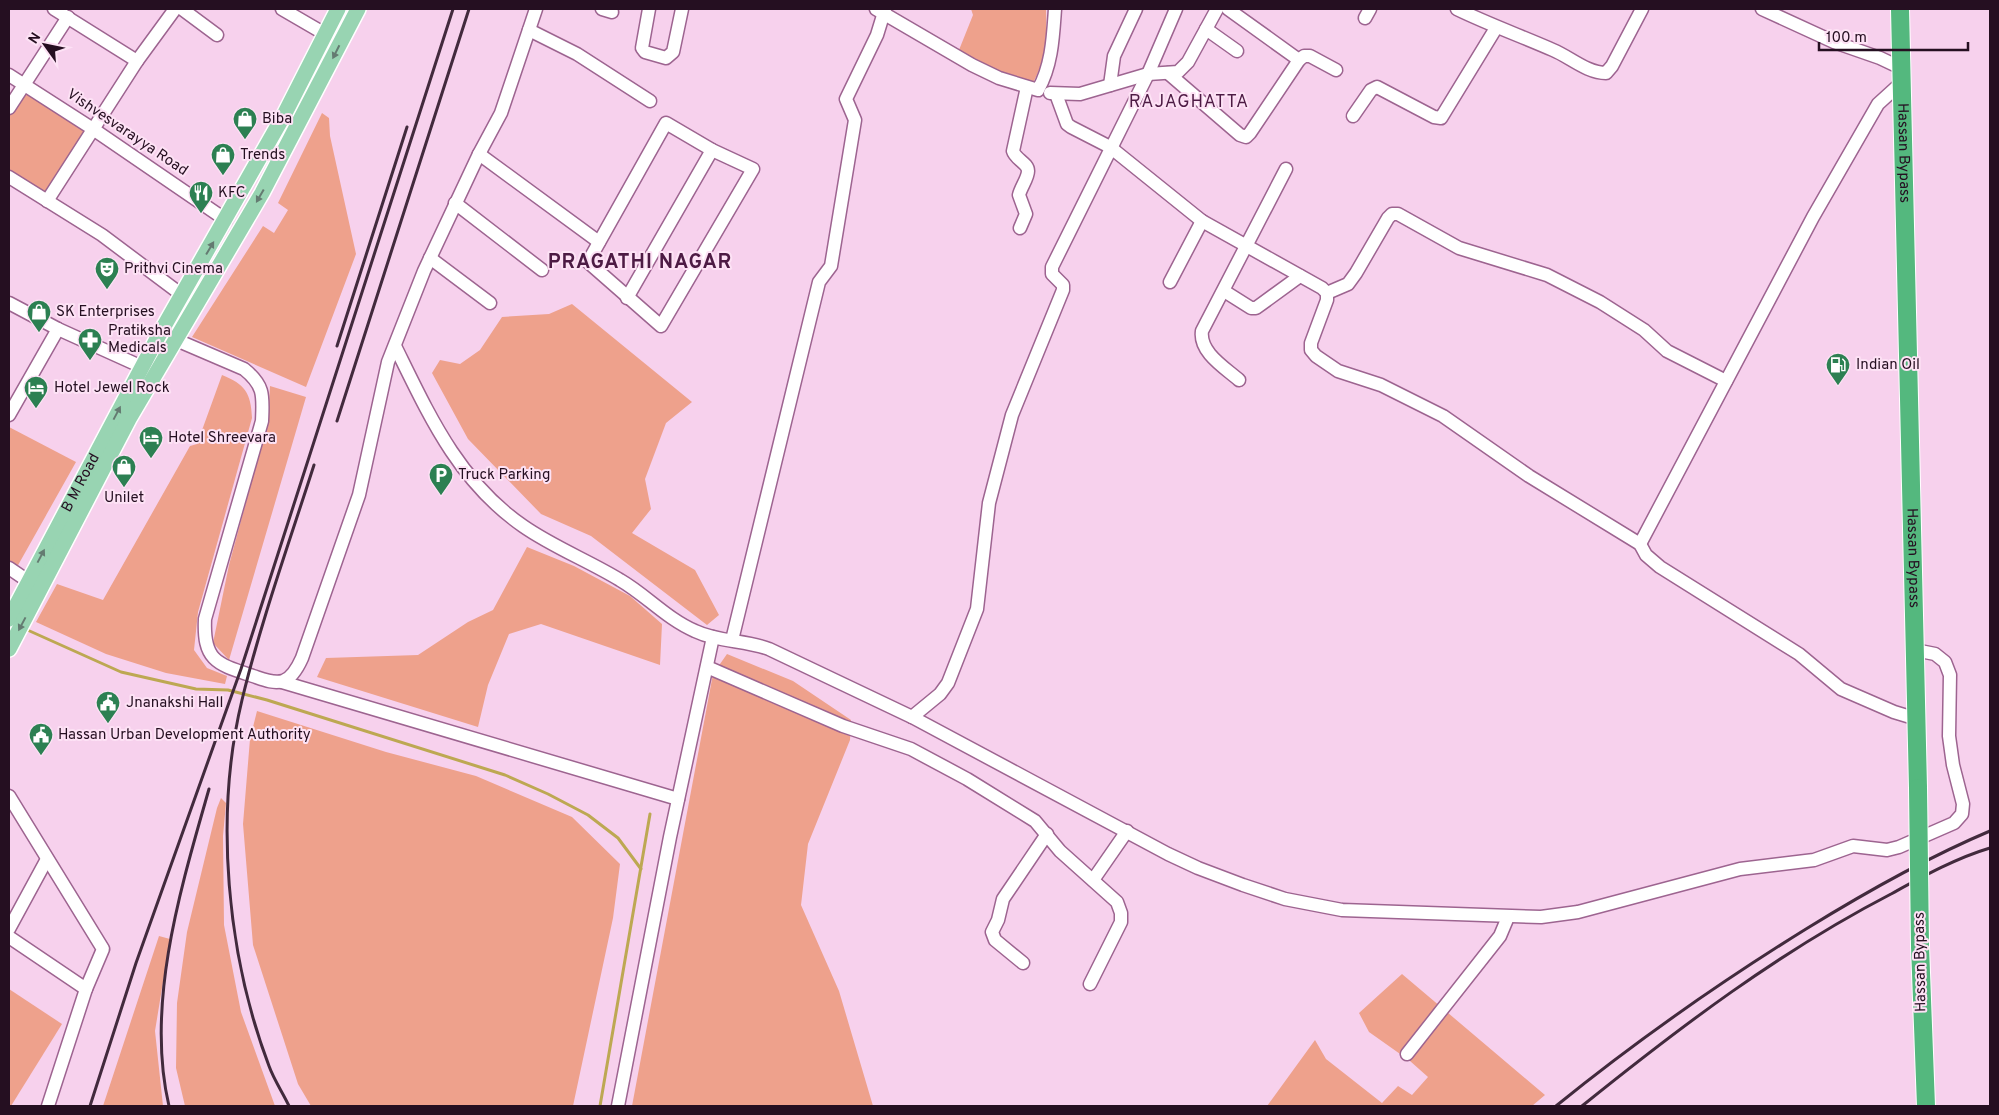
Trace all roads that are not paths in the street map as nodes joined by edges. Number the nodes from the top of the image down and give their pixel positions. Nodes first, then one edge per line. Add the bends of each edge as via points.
1 (54, 9) edge
2 (175, 9) edge
3 (182, 9) edge
4 (282, 9) edge
5 (338, 9) edge
6 (358, 9) edge
7 (536, 9) edge
8 (649, 9) edge
9 (682, 9) edge
10 (1055, 9) edge
11 (1136, 9) edge
12 (1176, 9) edge
13 (1217, 9) edge
14 (1228, 9) edge
15 (1457, 9) edge
16 (1642, 9) edge
17 (1762, 9) edge
18 (1900, 9) edge
19 (881, 10) edge
20 (68, 17) junction
21 (1206, 28) junction
22 (1496, 28) junction
23 (529, 30) junction
24 (326, 34) junction
25 (217, 35) dead end
26 (1237, 51) dead end
27 (1299, 60) junction
28 (137, 61) junction
29 (1336, 70) dead end
30 (1168, 73) junction
31 (1148, 74) junction
32 (9, 75) edge
33 (1900, 76) junction
34 (24, 85) junction
35 (1110, 85) junction
36 (1032, 88) junction
37 (1056, 94) junction
38 (650, 101) dead end
39 (9, 108) edge
40 (1353, 116) dead end
41 (93, 129) junction
42 (1110, 147) junction
43 (712, 150) junction
44 (479, 154) junction
45 (1286, 170) dead end
46 (9, 177) edge
47 (47, 201) junction
48 (455, 203) junction
49 (226, 220) junction
50 (1202, 222) junction
51 (1020, 228) dead end
52 (241, 229) junction
53 (599, 242) junction
54 (1245, 246) junction
55 (430, 258) junction
56 (542, 270) dead end
57 (1300, 276) junction
58 (1170, 282) dead end
59 (1224, 291) junction
60 (1327, 293) junction
61 (182, 295) junction
62 (627, 298) junction
63 (490, 303) dead end
64 (9, 304) edge
65 (58, 329) junction
66 (160, 333) junction
67 (174, 339) junction
68 (395, 346) junction
69 (149, 370) junction
70 (1238, 380) dead end
71 (1726, 381) junction
72 (9, 415) edge
73 (1640, 544) junction
74 (9, 568) edge
75 (28, 581) junction
76 (26, 602) junction
77 (9, 618) edge
78 (713, 637) junction
79 (732, 640) junction
80 (10, 646) edge
81 (1915, 650) junction
82 (707, 667) junction
83 (282, 682) junction
84 (912, 717) junction
85 (1917, 719) junction
86 (10, 799) edge
87 (678, 799) junction
88 (1127, 831) junction
89 (1047, 834) junction
90 (46, 859) junction
91 (1093, 880) junction
92 (1508, 917) junction
93 (9, 929) edge
94 (9, 938) edge
95 (1023, 963) dead end
96 (1090, 984) dead end
97 (86, 989) junction
98 (1407, 1054) dead end
99 (48, 1106) edge
100 (618, 1106) edge
101 (1926, 1106) edge

1 - 20 street
2 - 28 street
3 - 25 street
4 - 24 street
5 - 24 main road
6 -> 52 main road
7 - 23 street
8 - 9 street via 642,48 645,52 666,58 673,52
10 - 36 street via 1053,43 1046,74
11 - 35 street via 1114,56
12 - 31 street
13 - 21 street
14 - 27 street
15 - 22 street
16 - 22 street via 1606,73 1597,73 1554,51
17 - 33 street via 1834,42 1880,58
18 - 33 highway, Hassan Bypass
19 - 36 street via 972,65
19 - 79 street via 878,35 846,99 855,120 831,266 819,282
20 - 28 street
20 - 34 street
21 - 26 street
21 - 30 street via 1188,62 1178,72
22 - 40 street via 1441,118 1377,87 1371,90
23 - 38 street via 577,54
23 - 44 street via 501,114
24 - 49 main road
27 - 29 street via 1310,56
27 - 30 street via 1246,137
28 - 41 street
30 - 31 street
31 - 35 street
31 - 42 street
32 - 34 street, Vishvesvarayya Road
33 - 71 street via 1878,104 1813,217
33 - 81 highway, Hassan Bypass
34 - 39 street
34 - 41 street, Vishvesvarayya Road
35 - 37 street via 1080,94
36 - 37 street
36 - 51 street via 1013,151 1028,168 1019,195 1026,214
37 - 42 street via 1067,124
41 - 47 street
41 - 49 street, Vishvesvarayya Road
42 - 50 street
42 - 84 street via 1052,267 1052,274 1061,282 1063,290 1012,415 989,503 977,609 948,683 940,694
43 - 53 street via 666,123
43 - 62 street
43 - 62 street via 753,169 661,326
44 - 48 street
44 - 53 street
45 - 54 street
46 - 47 street
47 - 61 street via 102,235
48 - 55 street
48 - 56 street
49 - 52 main road
61 -> 49 main road
50 - 54 street
50 - 58 street
52 - 67 main road
53 - 62 street via 588,262
54 - 57 street
54 - 59 street
55 - 63 street
55 - 68 street
57 - 59 street via 1256,308
57 - 60 street
59 - 70 street via 1202,331 1201,340 1204,348
60 - 71 street via 1348,284 1388,218 1398,214 1459,248 1547,275 1600,302 1644,330 1666,351
60 - 73 street via 1311,343 1311,350 1316,356 1338,371 1381,385 1443,416 1529,476
61 - 66 main road
64 - 65 street
65 - 69 street
65 - 72 street
66 - 67 street
66 - 69 main road
67 - 69 main road
67 - 83 street via 244,369 254,378 263,396 262,421 205,619 204,640 219,664 268,681
68 - 78 street via 439,435 468,475 509,516 621,580 672,618
68 - 83 street via 388,362 359,496 302,658 290,677
75 -> 69 main road, B M Road
69 - 76 main road, B M Road via 130,419
71 - 73 street
73 - 85 street via 1646,555 1660,567 1804,656 1841,689
74 - 75 street
75 - 76 main road, B M Road
76 - 77 main road
76 -> 80 main road, B M Road
78 - 79 street
78 - 82 street
79 - 84 street via 768,649
81 - 85 highway, Hassan Bypass
81 - 92 street via 1935,654 1945,662 1950,675 1949,736 1963,804 1962,814 1954,824 1893,848 1853,846 1814,860 1740,869 1578,912
82 - 87 street
82 - 89 street via 843,726 911,749 1020,812
83 - 87 street
84 - 88 street
85 - 101 highway, Hassan Bypass, bridge
86 - 90 street
87 - 100 street
88 - 91 street
88 - 92 street via 1198,868 1285,899 1342,910
89 - 91 street via 1060,851
89 - 95 street via 1004,899 992,932 994,940
90 - 93 street
90 - 97 street via 103,949
91 - 96 street via 1117,902 1121,913 1120,922
92 - 98 street via 1500,936
94 - 97 street
97 - 99 street

